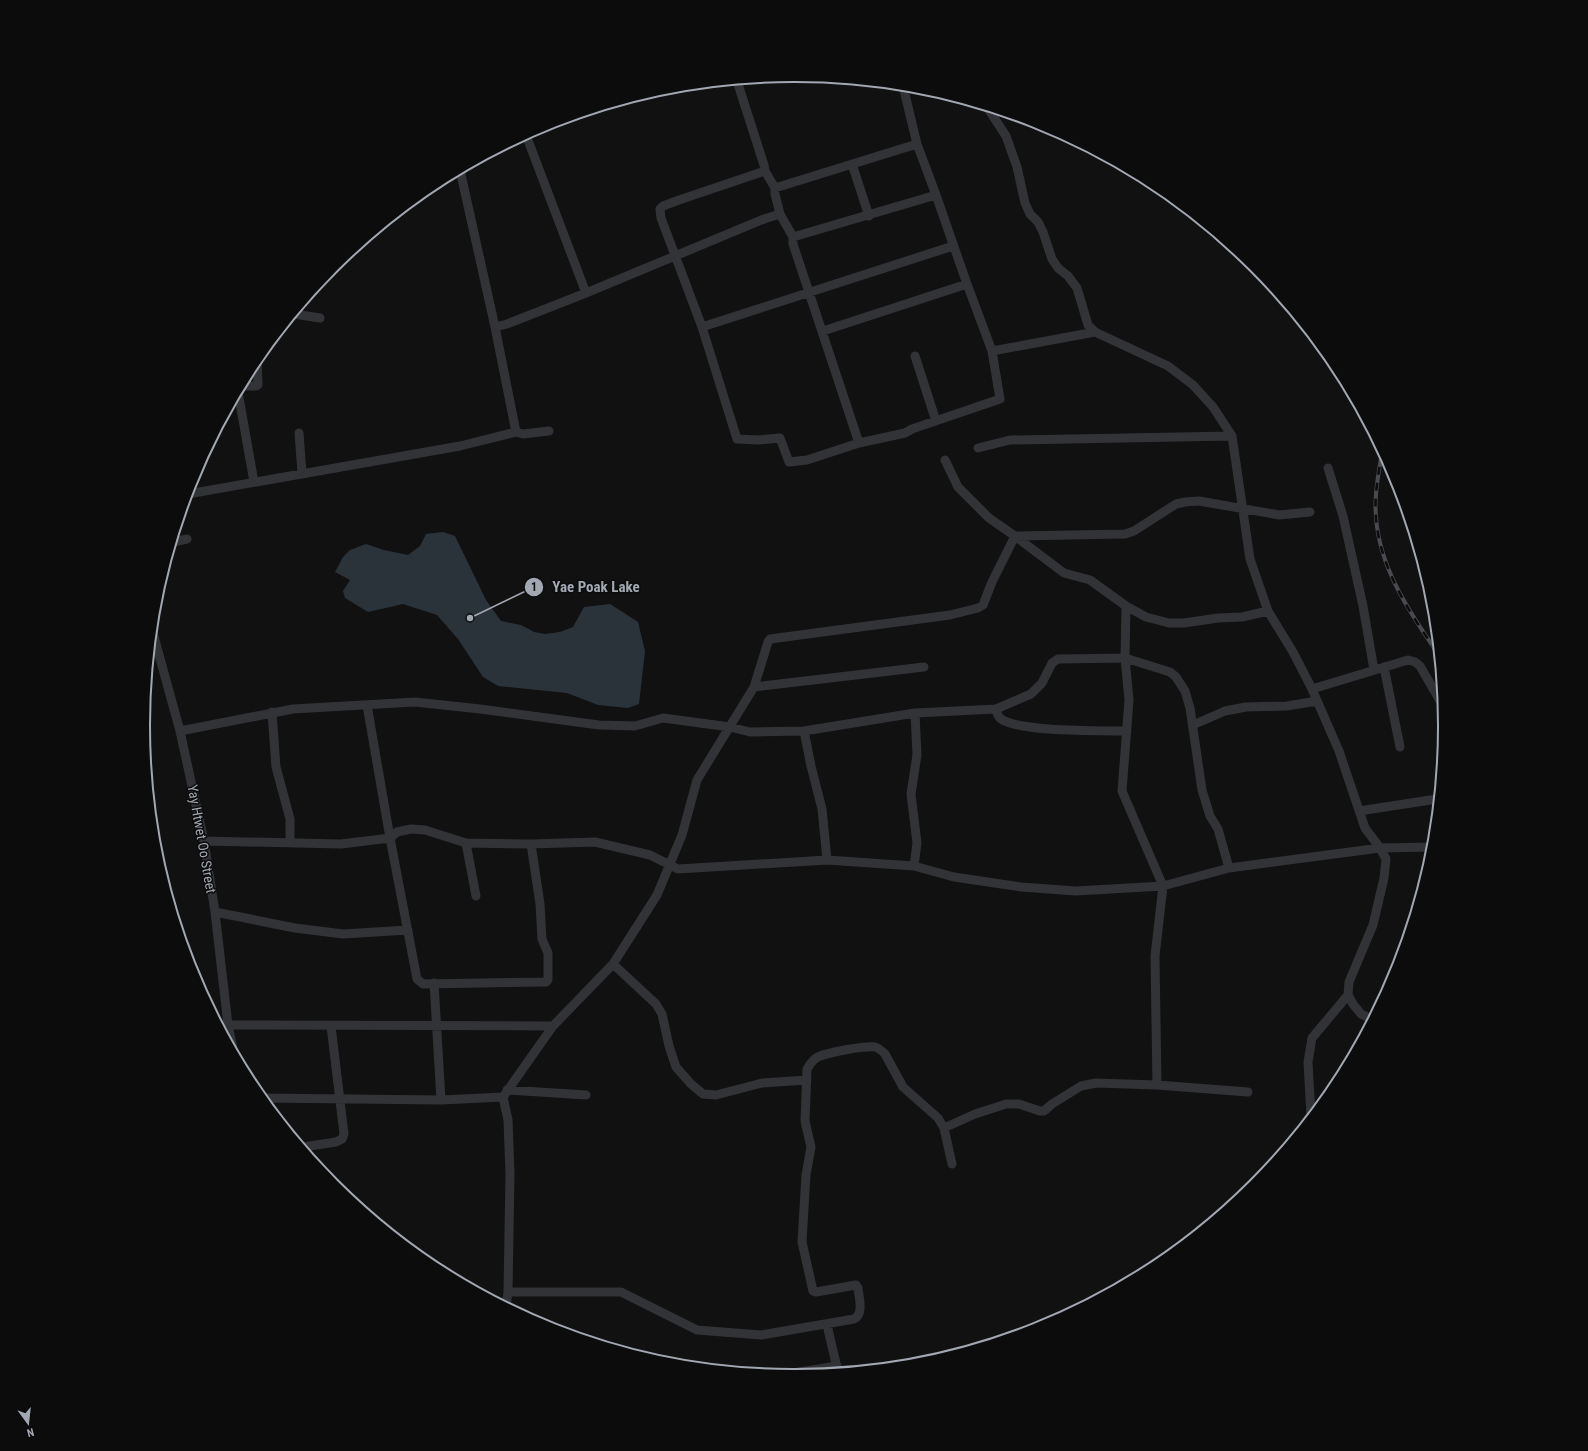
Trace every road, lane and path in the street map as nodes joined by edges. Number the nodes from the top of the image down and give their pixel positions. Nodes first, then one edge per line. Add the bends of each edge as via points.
1 (738, 85) edge
2 (904, 92) edge
3 (990, 113) edge
4 (528, 140) edge
5 (917, 144) junction
6 (852, 164) junction
7 (765, 171) junction
8 (461, 175) edge
9 (775, 188) junction
10 (936, 195) junction
11 (780, 214) junction
12 (869, 216) junction
13 (793, 237) junction
14 (953, 246) junction
15 (675, 256) junction
16 (967, 284) junction
17 (809, 291) junction
18 (586, 293) junction
19 (299, 315) edge
20 (320, 318) dead end
21 (495, 327) junction
22 (702, 327) junction
23 (823, 331) junction
24 (1095, 332) junction
25 (992, 351) junction
26 (914, 356) dead end
27 (257, 371) edge
28 (248, 386) edge
29 (239, 400) edge
30 (936, 421) junction
31 (549, 431) dead end
32 (516, 432) junction
33 (298, 433) dead end
34 (1232, 436) junction
35 (859, 443) junction
36 (978, 448) dead end
37 (945, 460) dead end
38 (1328, 468) dead end
39 (302, 473) junction
40 (254, 482) junction
41 (194, 493) edge
42 (1242, 508) junction
43 (1310, 512) dead end
44 (1015, 536) junction
45 (187, 539) dead end
46 (178, 541) edge
47 (1126, 606) junction
48 (1268, 611) junction
49 (155, 649) edge
50 (1125, 658) junction
51 (924, 667) dead end
52 (1384, 667) junction
53 (1374, 670) junction
54 (754, 687) junction
55 (1312, 689) junction
56 (1437, 696) edge
57 (1317, 701) junction
58 (368, 705) junction
59 (996, 708) junction
60 (272, 712) junction
61 (915, 713) junction
62 (1193, 725) junction
63 (730, 727) junction
64 (180, 731) junction
65 (804, 731) junction
66 (1127, 731) junction
67 (1400, 747) dead end
68 (1433, 800) edge
69 (1359, 811) junction
70 (390, 838) junction
71 (204, 841) junction
72 (290, 842) junction
73 (466, 843) junction
74 (531, 844) junction
75 (1426, 847) edge
76 (1380, 848) junction
77 (827, 860) junction
78 (670, 863) junction
79 (914, 866) junction
80 (1229, 868) junction
81 (1164, 886) junction
82 (476, 896) dead end
83 (215, 912) junction
84 (408, 930) junction
85 (612, 964) junction
86 (434, 983) junction
87 (1348, 995) junction
88 (1367, 1017) edge
89 (228, 1025) junction
90 (436, 1025) junction
91 (332, 1026) junction
92 (553, 1026) junction
93 (230, 1034) edge
94 (806, 1080) junction
95 (1157, 1085) junction
96 (1248, 1092) dead end
97 (505, 1094) junction
98 (586, 1095) dead end
99 (270, 1098) edge
100 (339, 1099) junction
101 (440, 1100) junction
102 (1311, 1109) edge
103 (944, 1128) junction
104 (307, 1146) edge
105 (952, 1164) dead end
106 (508, 1292) junction
107 (507, 1302) edge
108 (827, 1325) junction
109 (838, 1368) edge

1 - 7 street
2 - 5 street
3 - 24 street via 1006,136 1030,214 1043,232 1052,259 1077,288 1088,325
4 - 18 street
5 - 6 street
5 - 10 street
6 - 9 street
6 - 12 street
7 - 9 street
7 - 15 street via 663,206 660,209 661,218
8 - 21 street
9 - 11 street
10 - 12 street
10 - 14 street
11 - 13 street
11 - 15 street
12 - 13 street
13 - 17 street
14 - 16 street
14 - 17 street
15 - 18 street
15 - 22 street
16 - 23 street
16 - 25 street
17 - 22 street
17 - 23 street
18 - 21 street
19 - 20 street
21 - 32 street
22 - 35 street via 737,439 780,438 789,462 807,460
23 - 35 street
24 - 25 street
24 - 34 street via 1168,366 1193,385 1213,407
25 - 30 street via 1000,399
26 - 30 street
27 - 28 street via 258,385
29 - 40 street
30 - 35 street via 905,433
31 - 32 street via 523,434
32 - 39 street via 460,446
33 - 39 street
34 - 36 street via 1010,440
34 - 42 street
37 - 44 street via 958,487 988,518
38 - 53 street via 1344,516
39 - 40 street
40 - 41 street
42 - 43 street via 1279,515
42 - 44 street via 1199,501 1185,502 1176,504 1125,534
42 - 48 street via 1250,559
44 - 47 street via 1064,573 1090,580
44 - 54 street via 983,605 978,608 950,615 774,638 768,642
45 - 46 street
47 - 48 street via 1146,617 1169,623
47 - 50 street
48 - 55 street
49 - 64 street, Yay Htwet Oo Street
50 - 59 street via 1058,659 1052,663 1042,683 1031,694
50 - 62 street via 1170,672 1176,677 1185,691
50 - 66 street via 1129,700
51 - 54 street
52 - 53 street
52 - 56 street via 1408,660 1415,662 1420,666
52 - 67 street
53 - 55 street
54 - 63 street
55 - 57 street
57 - 62 street via 1225,711
57 - 69 street via 1339,751
58 - 60 street
58 - 63 street via 415,702 599,725 635,726 663,718
58 - 70 street
59 - 61 street
59 - 66 street via 1000,718 1006,722 1027,726
60 - 64 street
60 - 72 street via 276,767 290,819
61 - 65 street
61 - 79 street via 917,755 910,794 917,843
62 - 80 street via 1202,790 1210,816 1218,829
63 - 65 street via 750,732
63 - 78 street via 697,780 682,835
64 - 71 street, Yay Htwet Oo Street
65 - 77 street via 822,809
66 - 81 street via 1122,791
68 - 69 street
69 - 76 street via 1365,828
70 - 72 street via 341,844
70 - 73 street via 397,832 410,829 425,830
70 - 84 street
71 - 72 street
71 - 83 street, Yay Htwet Oo Street
73 - 74 street
73 - 82 street
74 - 78 street via 595,842 650,855
74 - 86 street via 540,904 542,939 548,953 548,980
75 - 76 street
76 - 80 street
76 - 87 street via 1386,859 1384,878 1373,925 1349,982
77 - 78 street via 678,868
77 - 79 street
78 - 85 street via 657,896
79 - 81 street via 954,877 1068,891
80 - 81 street
81 - 95 street via 1155,956
83 - 84 street via 295,928 343,934
83 - 89 street, Yay Htwet Oo Street
84 - 86 street via 417,979 423,984
85 - 92 street
85 - 94 street via 656,1004 662,1014 676,1067 703,1094 716,1095 762,1084
86 - 90 street
87 - 88 street via 1361,1014
87 - 102 street via 1312,1038 1308,1062
89 - 91 street
89 - 93 street, Yay Htwet Oo Street
90 - 91 street
90 - 92 street
90 - 101 street
91 - 100 street
92 - 97 street
94 - 103 street via 807,1069 818,1057 851,1049 875,1047 885,1054 903,1086 938,1118
94 - 108 street via 805,1120 810,1147 802,1242 812,1288 816,1292 856,1285 858,1288 858,1317
95 - 96 street
95 - 103 street via 1096,1083 1081,1086 1044,1111 1019,1104 1006,1104
97 - 98 street
97 - 101 street
97 - 106 street via 510,1174
99 - 100 street
100 - 101 street
100 - 104 street via 344,1134 342,1139
103 - 105 street
106 - 107 street
106 - 108 street via 621,1292 696,1330 761,1335
108 - 109 street

